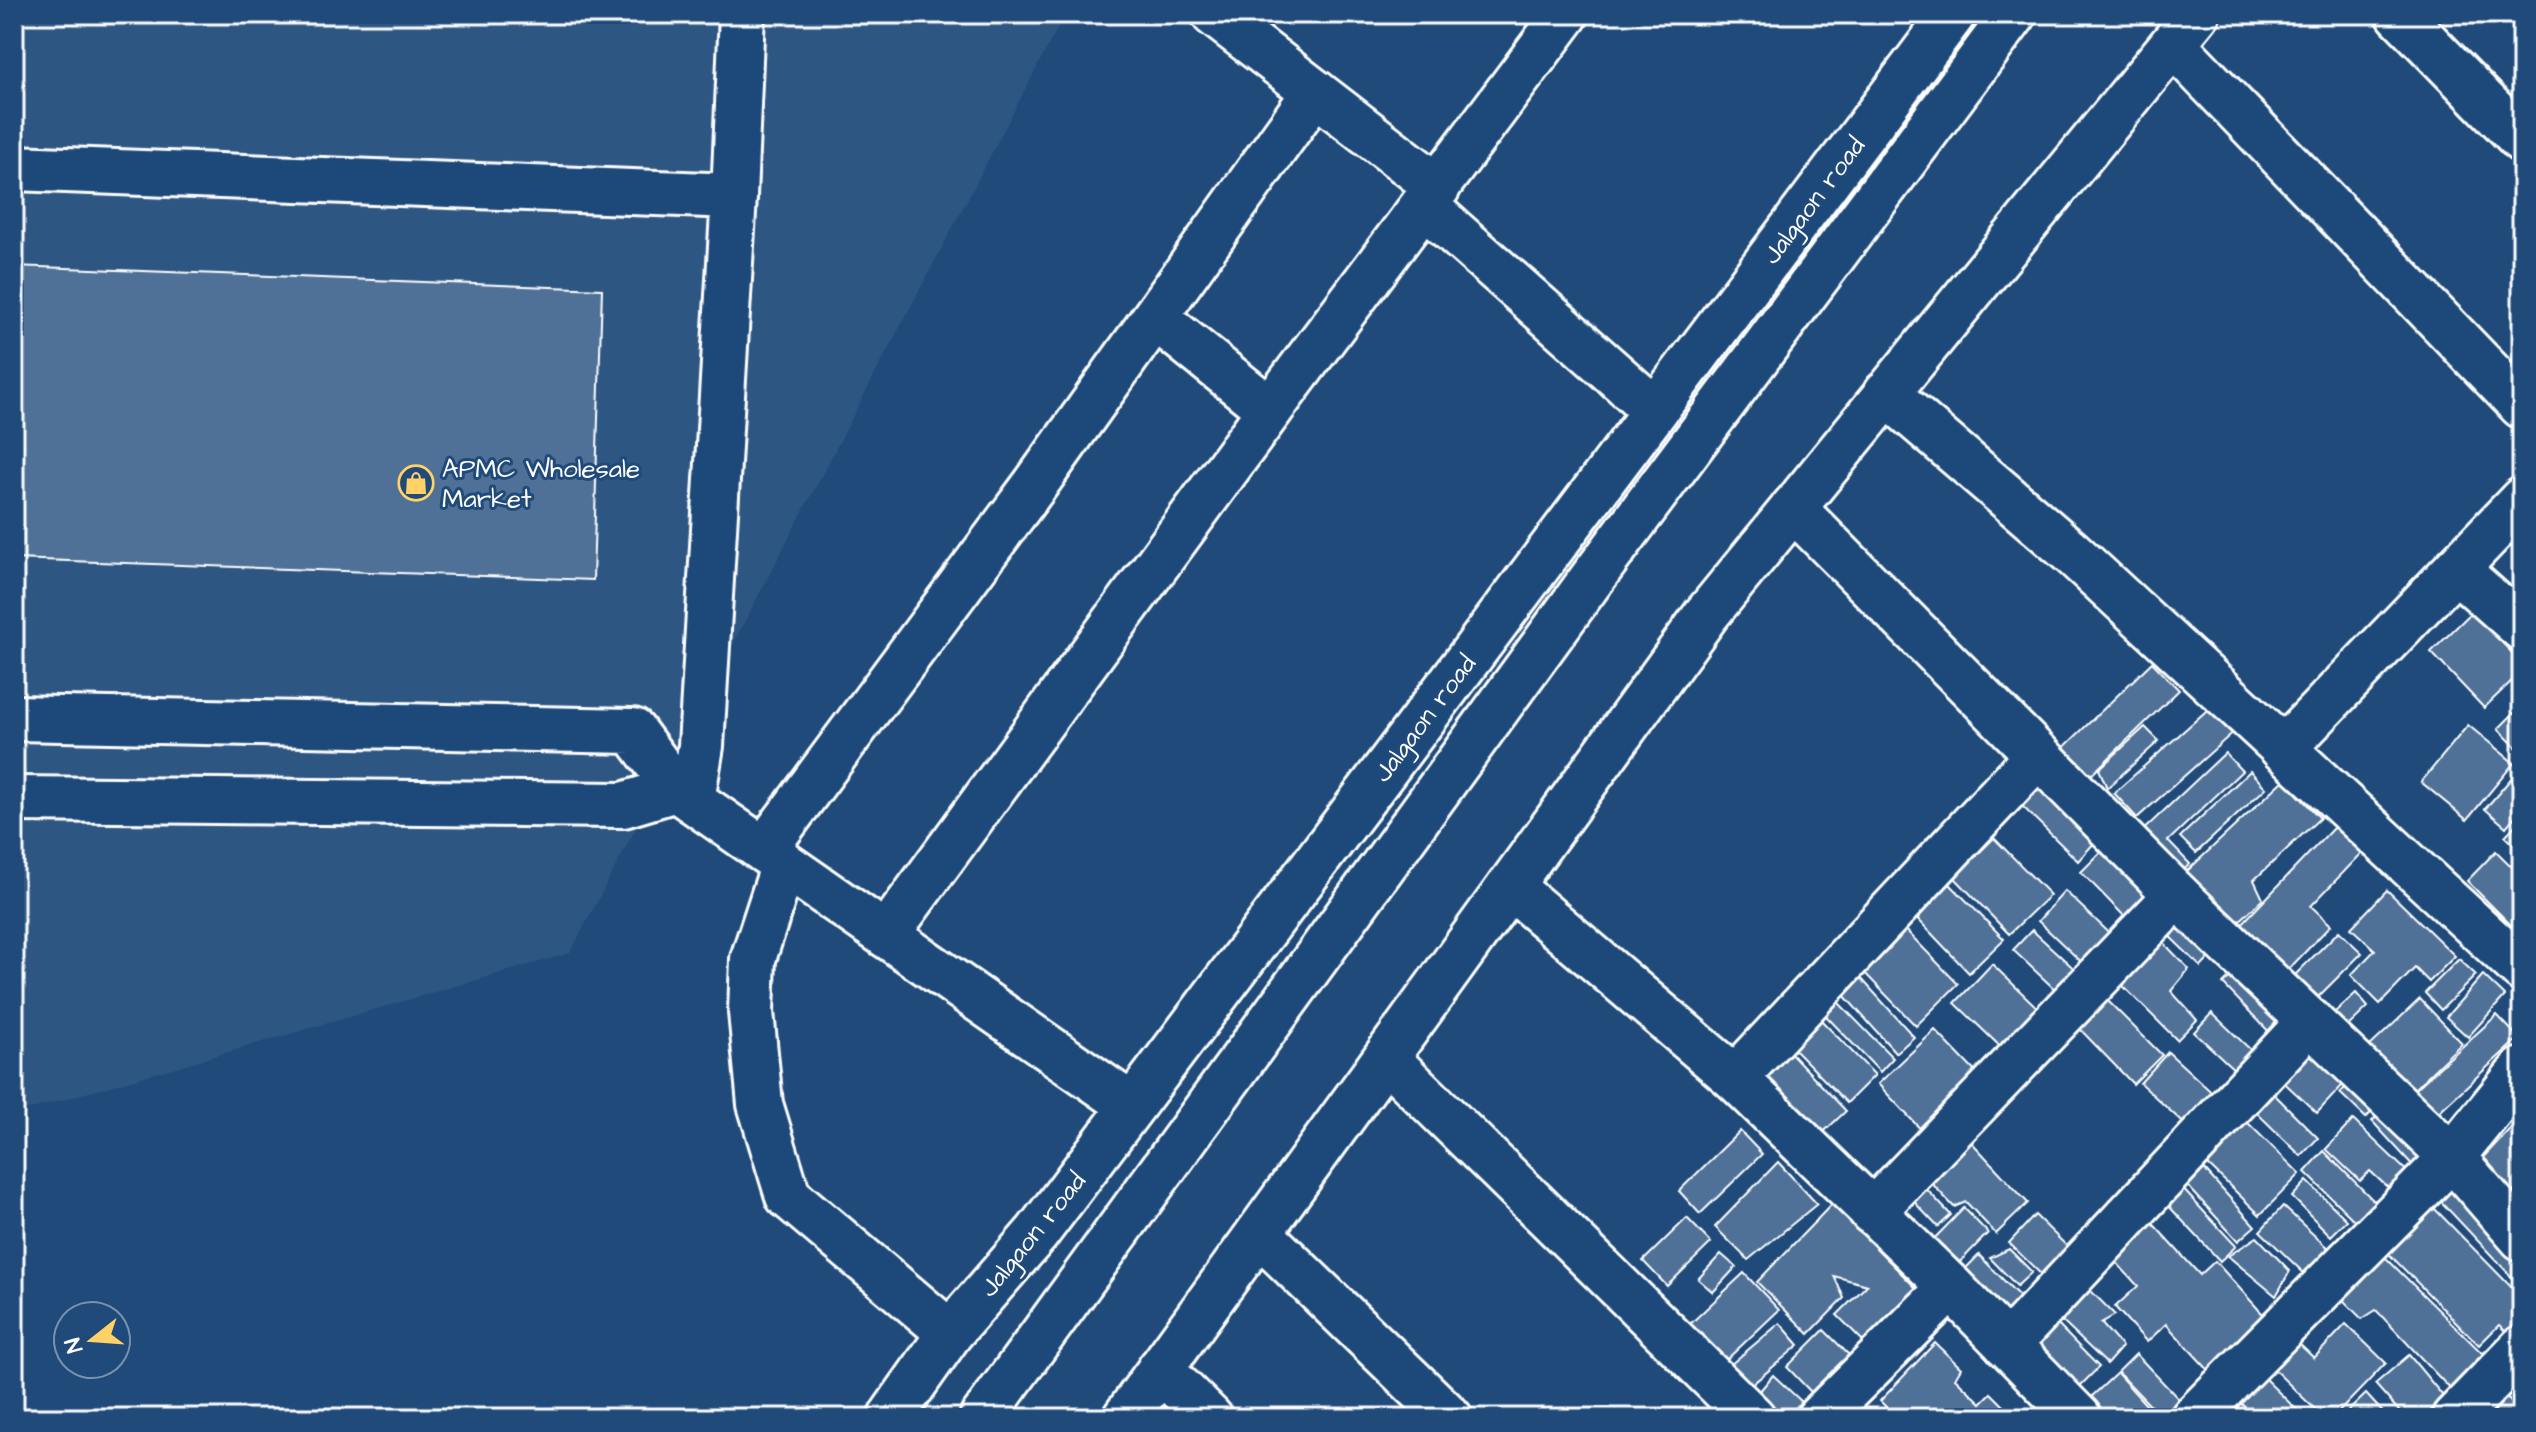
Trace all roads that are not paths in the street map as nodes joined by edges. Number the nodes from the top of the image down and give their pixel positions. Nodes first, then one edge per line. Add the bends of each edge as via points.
1 (742, 14) edge
2 (1214, 14) edge
3 (1566, 14) edge
4 (1953, 14) edge
5 (2014, 14) edge
6 (2399, 14) edge
7 (2186, 29) edge
8 (1315, 92) junction
9 (2522, 140) edge
10 (14, 168) edge
11 (734, 196) junction
12 (1431, 196) junction
13 (1155, 317) junction
14 (1886, 393) junction
15 (2522, 406) edge
16 (1270, 410) junction
17 (1655, 410) junction
18 (2522, 500) edge
19 (1793, 508) junction
20 (2456, 569) junction
21 (2522, 628) edge
22 (14, 718) edge
23 (2283, 749) junction
24 (2038, 755) junction
25 (684, 795) junction
26 (14, 799) edge
27 (774, 857) junction
28 (1510, 886) junction
29 (2177, 895) junction
30 (886, 935) junction
31 (2522, 969) edge
32 (2310, 1021) junction
33 (1386, 1058) junction
34 (2522, 1070) edge
35 (1735, 1078) junction
36 (1132, 1106) junction
37 (2452, 1157) junction
38 (1872, 1212) junction
39 (1259, 1233) junction
40 (2522, 1238) edge
41 (1951, 1287) junction
42 (950, 1333) junction
43 (2007, 1345) junction
44 (2522, 1348) edge
45 (1160, 1369) junction
46 (890, 1418) edge
47 (982, 1418) edge
48 (1125, 1418) edge
49 (1210, 1418) edge
50 (1450, 1418) edge
51 (1753, 1418) edge
52 (1819, 1418) edge
53 (2079, 1418) edge
54 (2193, 1418) edge
55 (2454, 1418) edge

1 - 11 main road
2 - 8 main road
3 - 12 main road
4 - 17 main road, Jalgaon road
5 - 47 main road, Jalgaon road via 1593,577
6 - 9 main road
7 - 14 main road
7 - 15 main road
8 - 12 main road
8 - 13 main road
10 - 11 main road
11 - 25 main road via 701,746
12 - 16 main road
12 - 17 main road
13 - 16 main road
13 - 27 main road
14 - 19 main road
14 - 23 main road via 2071,552
16 - 30 main road
17 - 36 main road, Jalgaon road
18 - 20 main road
19 - 24 main road
19 - 28 main road via 1706,615
20 - 21 main road
20 - 23 main road
22 - 25 main road via 633,731
23 - 31 main road
24 - 29 main road
24 - 35 main road
25 - 26 main road via 623,805
25 - 27 main road
27 - 30 main road
27 - 42 main road via 753,959 751,1012 760,1104 788,1196
28 - 33 main road
28 - 35 main road
29 - 32 main road
29 - 38 main road
30 - 36 main road
32 - 37 main road
32 - 43 main road
33 - 39 main road
33 - 51 main road
34 - 37 main road
35 - 38 main road
36 - 42 main road, Jalgaon road via 1037,1233
37 - 40 main road
37 - 54 main road
38 - 41 main road
39 - 45 main road
39 - 50 main road
41 - 43 main road
41 - 52 main road
42 - 46 main road, Jalgaon road
43 - 53 main road
44 - 55 main road
45 - 48 main road
45 - 49 main road

